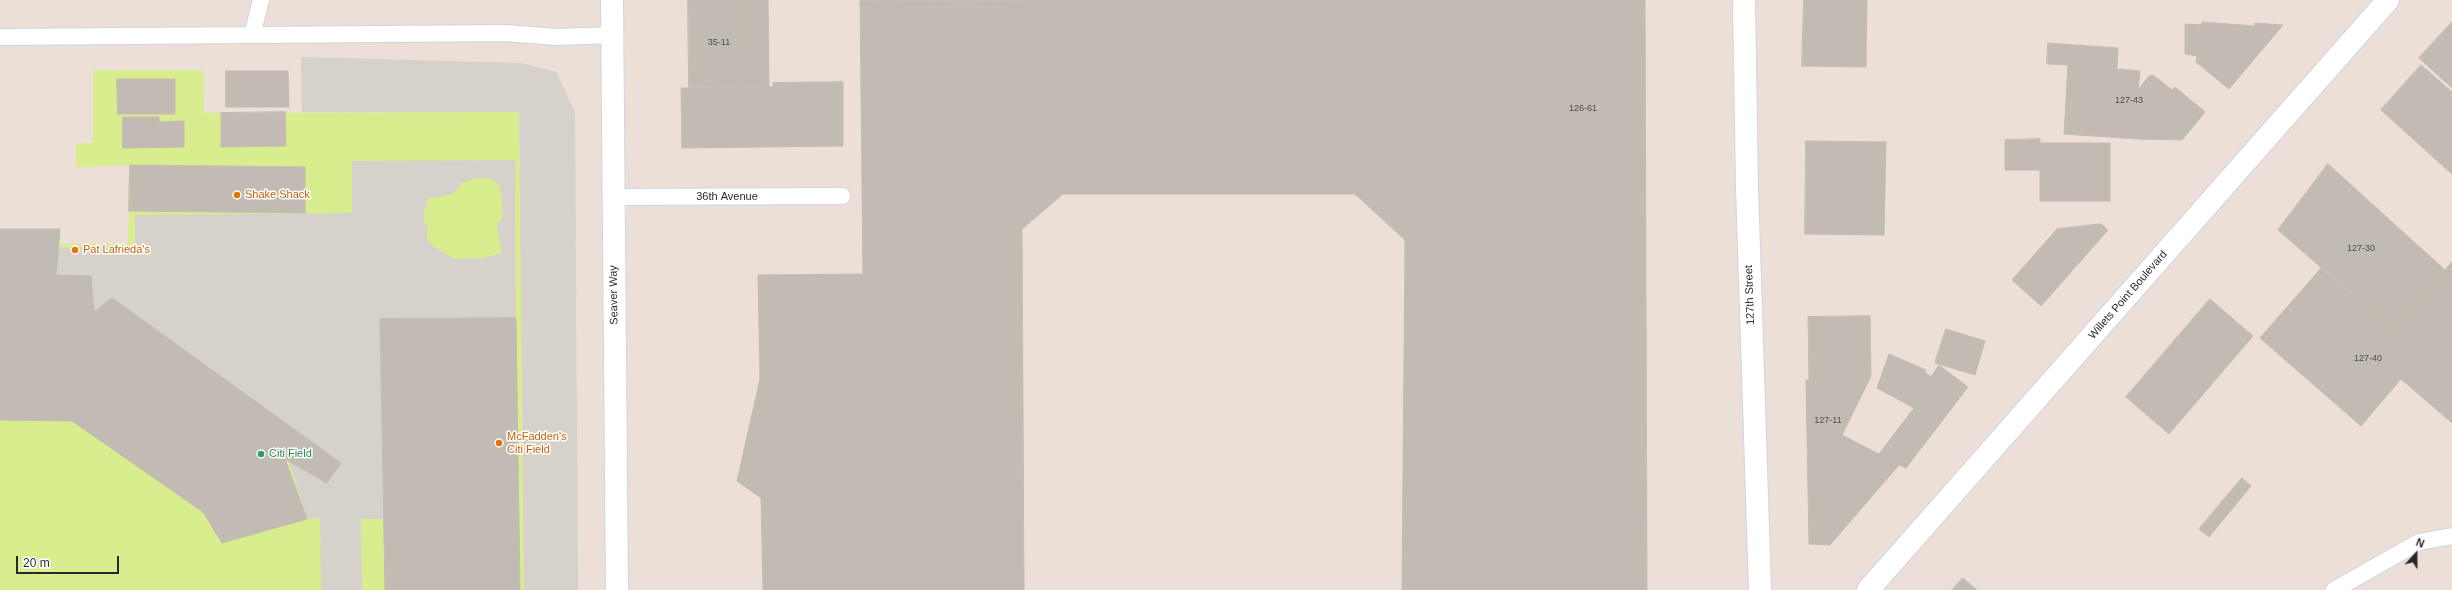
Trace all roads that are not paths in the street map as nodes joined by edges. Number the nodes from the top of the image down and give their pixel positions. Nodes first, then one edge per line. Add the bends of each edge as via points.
1 (261, 0) edge
2 (612, 0) edge
3 (1744, 0) edge
4 (2388, 0) edge
5 (252, 35) junction
6 (612, 35) junction
7 (0, 37) edge
8 (842, 196) dead end
9 (613, 197) junction
10 (2452, 536) edge
11 (617, 590) edge
12 (1760, 590) edge
13 (1868, 590) edge
14 (2334, 590) edge

1 - 5 lane
2 - 6 street, Seaver Way
3 - 12 street, 127th Street via 1746,187
4 - 13 street, Willets Point Boulevard
5 - 6 lane
5 - 7 lane
6 - 9 street, Seaver Way
8 - 9 lane, 36th Avenue
9 - 11 street, Seaver Way
10 - 14 lane via 2419,542

